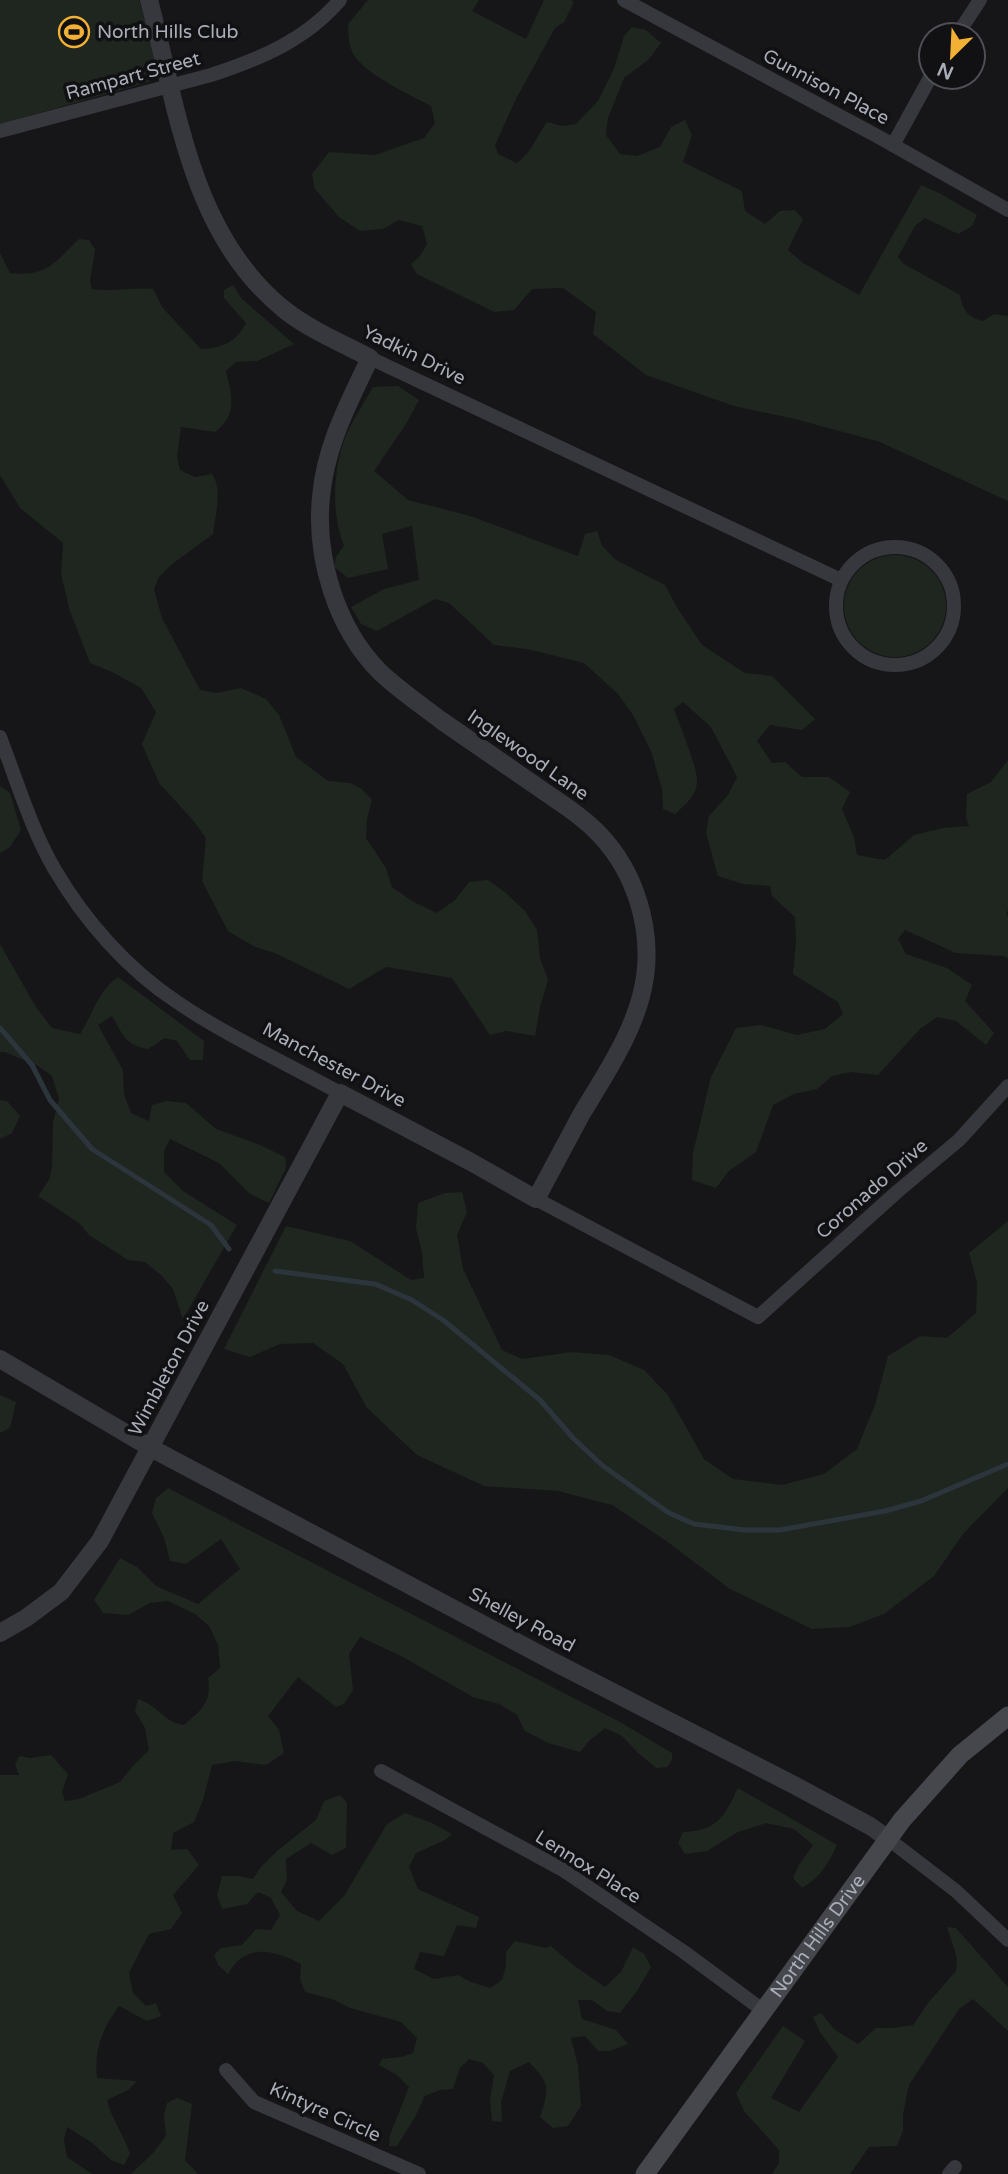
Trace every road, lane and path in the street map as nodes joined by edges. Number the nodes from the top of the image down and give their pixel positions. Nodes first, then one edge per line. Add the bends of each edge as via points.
1 (149, 0) edge
2 (340, 0) edge
3 (624, 0) edge
4 (980, 0) edge
5 (966, 21) edge
6 (170, 85) junction
7 (923, 91) edge
8 (0, 131) edge
9 (893, 145) junction
10 (1008, 210) edge
11 (370, 358) junction
12 (841, 580) junction
13 (0, 737) edge
14 (1008, 1086) edge
15 (340, 1093) junction
16 (536, 1199) junction
17 (758, 1317) joint
18 (0, 1359) edge
19 (151, 1448) junction
20 (0, 1633) edge
21 (1008, 1716) edge
22 (382, 1771) dead end
23 (887, 1838) junction
24 (1008, 1940) edge
25 (764, 2011) junction
26 (226, 2070) dead end
27 (419, 2174) edge
28 (645, 2174) edge

1 - 6 street, Yadkin Drive
2 - 6 street, Rampart Street via 285,46 211,75
3 - 9 street, Gunnison Place
4 - 5 street
6 - 8 street, Rampart Street
6 - 11 street, Yadkin Drive via 205,202 227,246 283,309
7 - 9 street
9 - 10 street, Gunnison Place
11 - 12 street, Yadkin Drive
11 - 16 street, Inglewood Lane via 337,430 321,495 325,565 340,611 360,647 388,679 598,833 629,878 642,914 645,971 634,1016
12 - 12 street via 835,610 841,631 856,650 872,660 910,663 929,654 945,638 955,601 950,583 936,562 915,549 891,546 871,551 855,561
13 - 15 street, Manchester Drive via 54,868 120,954 176,1002
14 - 17 street, Coronado Drive via 959,1140
15 - 16 street, Manchester Drive
15 - 19 street, Wimbleton Drive
16 - 17 street, Manchester Drive
18 - 19 street, Shelley Road
19 - 20 street, Wimbleton Drive via 100,1541 61,1592
19 - 23 street, Shelley Road
21 - 23 main road, North Hills Drive via 960,1755
22 - 25 street, Lennox Place via 562,1870
23 - 24 street, Shelley Road via 956,1891
23 - 25 main road, North Hills Drive
25 - 28 main road, North Hills Drive
26 - 27 street, Kintyre Circle via 254,2102

